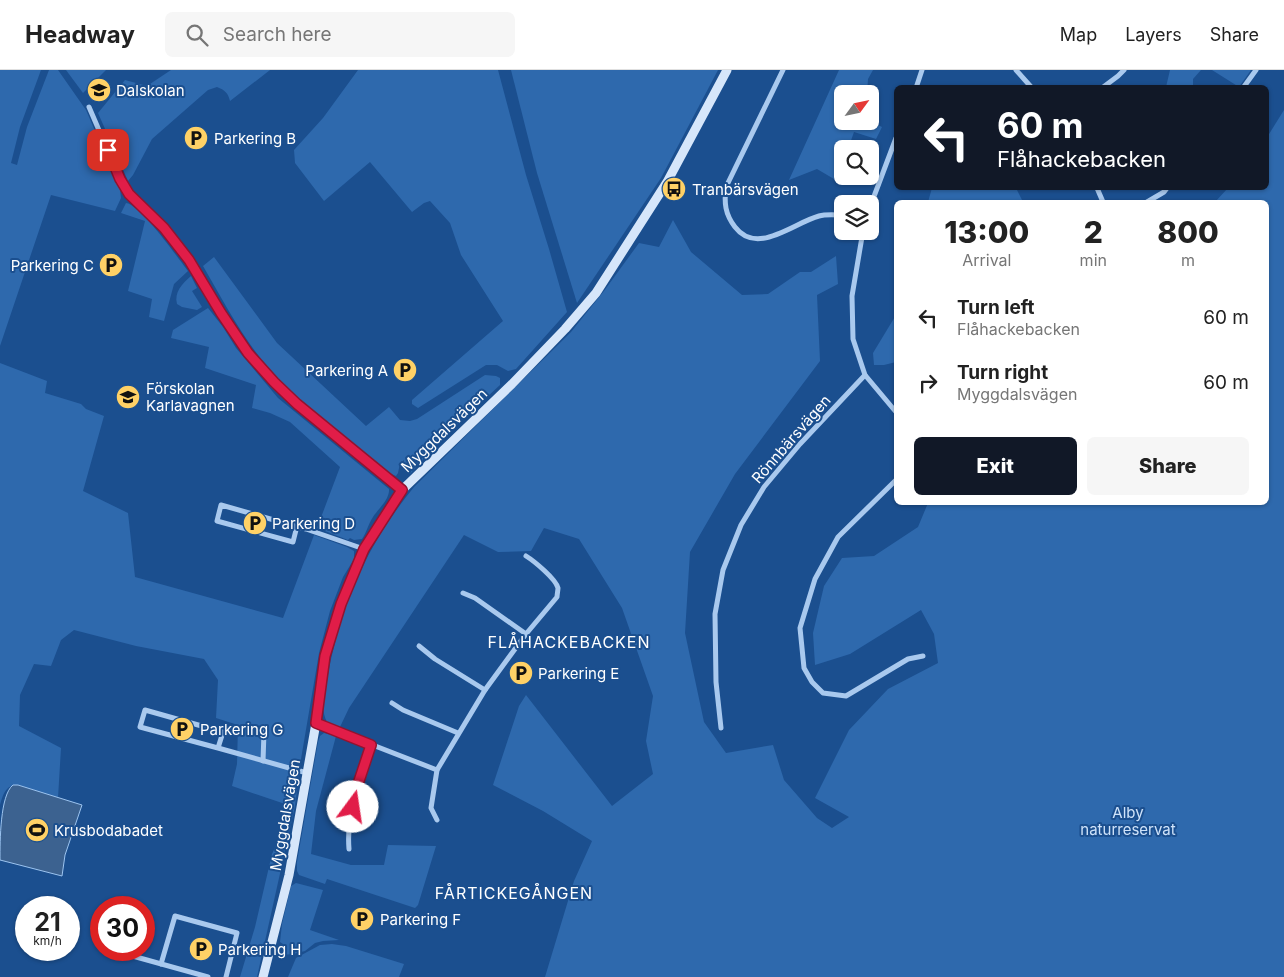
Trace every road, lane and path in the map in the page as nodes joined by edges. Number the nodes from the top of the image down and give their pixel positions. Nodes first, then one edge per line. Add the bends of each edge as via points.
1 (727, 70) edge
2 (783, 70) edge
3 (922, 70) edge
4 (1016, 70) edge
5 (1124, 70) edge
6 (1256, 70) edge
7 (917, 85) edge
8 (1029, 85) edge
9 (1106, 85) edge
10 (1245, 85) edge
11 (89, 107) dead end
12 (894, 143) edge
13 (1166, 190) edge
14 (875, 195) edge
15 (1150, 200) edge
16 (834, 215) edge
17 (861, 240) edge
18 (864, 375) junction
19 (894, 410) edge
20 (894, 482) edge
21 (402, 490) junction
22 (297, 526) junction
23 (364, 549) junction
24 (526, 556) dead end
25 (464, 593) dead end
26 (526, 634) junction
27 (419, 646) dead end
28 (923, 656) dead end
29 (485, 690) junction
30 (392, 703) dead end
31 (316, 723) junction
32 (721, 728) dead end
33 (264, 732) dead end
34 (458, 733) junction
35 (371, 745) junction
36 (218, 748) junction
37 (263, 761) junction
38 (437, 770) junction
39 (307, 773) junction
40 (437, 820) dead end
41 (348, 849) dead end
42 (150, 961) edge
43 (161, 964) junction
44 (208, 977) edge
45 (226, 977) edge
46 (263, 977) edge

1 - 21 street, Myggdalsvägen via 667,182 596,293 512,384
2 - 16 street via 726,187 724,202 728,218 740,234 751,240 770,238 821,215
3 - 7 street
4 - 8 street
5 - 9 street
6 - 10 street
11 - 21 street via 129,194 164,228 189,260 248,353 297,404
12 - 14 street
13 - 15 street
17 - 18 street via 852,296 853,339
18 - 19 street
18 - 32 street, Rönnbärsvägen via 800,444 764,488 741,525 723,570 715,614 716,682
20 - 28 street via 838,538 815,579 800,628 804,668 824,693 846,696 908,659
21 - 23 street, Myggdalsvägen
22 - 22 street via 221,505 217,521 293,542
22 - 23 street
23 - 31 street, Myggdalsvägen via 341,604 325,656
24 - 26 street via 558,589 557,597
25 - 26 street
26 - 29 street
27 - 29 street
29 - 34 street
30 - 34 street
31 - 35 street
31 - 39 street, Myggdalsvägen
33 - 37 street
34 - 38 street
35 - 38 street
35 - 41 street via 355,793
36 - 36 street via 223,732 145,710 140,727
36 - 37 street
37 - 39 street
38 - 40 street via 431,808
39 - 46 street, Myggdalsvägen via 289,875
42 - 43 street
43 - 44 street
43 - 45 street via 175,916 237,933

